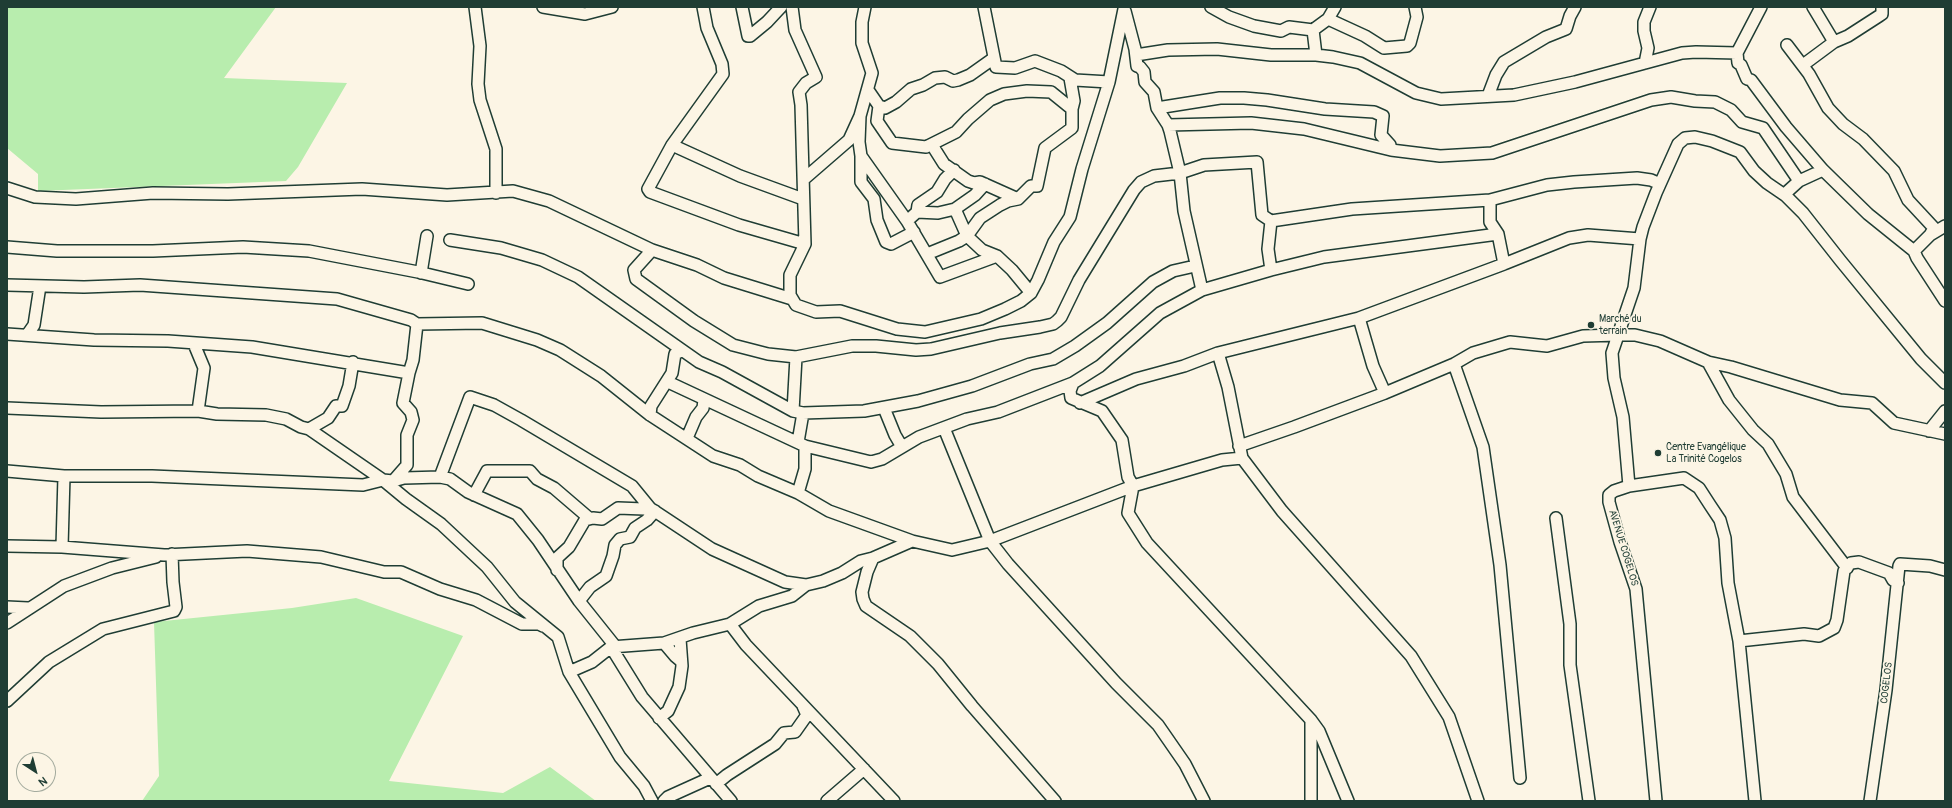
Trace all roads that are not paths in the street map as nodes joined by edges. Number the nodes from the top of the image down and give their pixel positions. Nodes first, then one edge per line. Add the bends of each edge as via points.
1 (474, 7) edge
2 (543, 7) edge
3 (612, 7) edge
4 (703, 7) edge
5 (742, 7) edge
6 (780, 7) edge
7 (792, 7) edge
8 (865, 7) edge
9 (984, 7) edge
10 (1211, 7) edge
11 (1335, 7) edge
12 (1415, 7) edge
13 (1575, 7) edge
14 (1650, 7) edge
15 (1761, 7) edge
16 (1813, 7) edge
17 (1882, 7) edge
18 (1123, 8) edge
19 (1328, 19) junction
20 (1313, 30) junction
21 (1834, 42) junction
22 (1787, 45) dead end
23 (1737, 53) junction
24 (1136, 55) junction
25 (1316, 55) junction
26 (994, 58) junction
27 (1645, 63) junction
28 (1803, 65) junction
29 (1070, 78) junction
30 (1109, 82) junction
31 (868, 90) junction
32 (1488, 96) junction
33 (879, 106) junction
34 (1157, 108) junction
35 (1072, 109) junction
36 (860, 116) junction
37 (1168, 125) junction
38 (932, 145) junction
39 (672, 146) junction
40 (1391, 150) junction
41 (861, 156) junction
42 (954, 170) junction
43 (1823, 170) junction
44 (1180, 173) junction
45 (804, 178) junction
46 (1799, 181) junction
47 (985, 184) junction
48 (1660, 184) junction
49 (7, 188) edge
50 (496, 193) junction
51 (1786, 196) junction
52 (803, 199) junction
53 (1018, 199) junction
54 (1490, 200) junction
55 (955, 209) junction
56 (917, 212) junction
57 (907, 221) junction
58 (1271, 221) junction
59 (1945, 226) edge
60 (914, 232) junction
61 (1498, 234) junction
62 (1930, 235) junction
63 (427, 236) dead end
64 (967, 236) junction
65 (1640, 239) junction
66 (450, 240) dead end
67 (805, 244) junction
68 (7, 248) edge
69 (652, 250) junction
70 (1914, 251) junction
71 (927, 254) junction
72 (997, 256) junction
73 (1504, 264) junction
74 (1196, 266) junction
75 (1271, 270) junction
76 (421, 273) junction
77 (7, 284) edge
78 (468, 284) dead end
79 (40, 286) junction
80 (1202, 290) junction
81 (1031, 293) junction
82 (792, 299) junction
83 (1945, 301) edge
84 (1359, 318) junction
85 (417, 324) junction
86 (7, 334) edge
87 (27, 335) junction
88 (1618, 335) junction
89 (194, 344) junction
90 (681, 350) junction
91 (1218, 353) junction
92 (796, 357) junction
93 (353, 362) junction
94 (1708, 362) junction
95 (1454, 364) junction
96 (409, 372) junction
97 (668, 382) junction
98 (1073, 383) junction
99 (1945, 383) edge
100 (1385, 393) junction
101 (704, 400) junction
102 (1080, 403) junction
103 (7, 408) edge
104 (884, 408) junction
105 (198, 411) junction
106 (1945, 411) edge
107 (798, 412) junction
108 (650, 416) junction
109 (944, 428) junction
110 (309, 429) junction
111 (1929, 430) junction
112 (1945, 434) edge
113 (687, 438) junction
114 (802, 444) junction
115 (1239, 446) junction
116 (902, 447) junction
117 (1242, 458) junction
118 (7, 471) edge
119 (64, 476) junction
120 (440, 477) junction
121 (388, 480) junction
122 (1133, 486) junction
123 (1629, 486) junction
124 (798, 493) junction
125 (474, 495) junction
126 (653, 509) junction
127 (589, 518) junction
128 (1556, 518) dead end
129 (912, 541) junction
130 (990, 541) junction
131 (7, 546) edge
132 (62, 547) junction
133 (168, 555) junction
134 (873, 558) junction
135 (1847, 568) junction
136 (557, 570) junction
137 (1945, 570) edge
138 (785, 582) junction
139 (1898, 583) junction
140 (806, 585) junction
141 (792, 596) junction
142 (579, 601) junction
143 (7, 607) edge
144 (28, 608) junction
145 (7, 623) edge
146 (730, 624) junction
147 (558, 637) junction
148 (680, 639) junction
149 (1739, 642) junction
150 (664, 643) junction
151 (613, 647) junction
152 (681, 661) junction
153 (569, 672) junction
154 (7, 701) edge
155 (801, 704) junction
156 (659, 718) junction
157 (1311, 720) junction
158 (864, 769) junction
159 (1520, 778) dead end
160 (713, 781) junction
161 (652, 801) edge
162 (664, 801) edge
163 (731, 801) edge
164 (827, 801) edge
165 (894, 801) edge
166 (1055, 801) edge
167 (1204, 801) edge
168 (1311, 801) edge
169 (1348, 801) edge
170 (1478, 801) edge
171 (1589, 801) edge
172 (1656, 801) edge
173 (1755, 801) edge
174 (1870, 801) edge

1 - 50 street via 480,46 480,100 496,149
2 - 3 street via 585,14
4 - 39 street via 707,28 722,64 723,74
5 - 6 street via 748,36 767,22
7 - 45 street via 795,30 816,77 806,83 799,92
8 - 31 street via 862,43 872,73
9 - 26 street
10 - 20 street via 1254,26 1281,31 1289,27
11 - 19 street
12 - 19 street via 1417,17 1410,43 1406,46 1384,48
13 - 32 street via 1566,29 1542,39 1504,62
14 - 27 street via 1644,22 1648,48
15 - 23 street
16 - 21 street
17 - 21 street via 1882,14
18 - 24 street
18 - 30 street
19 - 20 street
20 - 25 street
21 - 28 street
22 - 28 street
23 - 27 street via 1682,53
23 - 43 street via 1738,63 1747,78
24 - 25 street via 1168,50 1217,49 1271,55
24 - 34 street via 1137,66 1144,72 1146,82 1154,92
25 - 32 street via 1360,63 1416,93 1441,99
26 - 29 street via 996,68 1015,68 1035,61 1061,71
26 - 33 street via 970,75 954,81 939,76 911,89 892,105 886,108
27 - 32 street via 1514,95
28 - 62 street via 1828,108 1894,171 1908,200 1934,228
29 - 30 street
29 - 35 street via 1074,101
30 - 81 street via 1070,217 1054,242
31 - 33 street
31 - 36 street
33 - 38 street via 878,124 892,143 926,147
34 - 37 street
34 - 40 street via 1220,98 1244,98 1325,110 1374,112 1382,116 1381,135
35 - 38 street via 1051,92 1004,94 990,100 956,132
35 - 53 street via 1072,128 1045,148 1037,186 1031,186
36 - 41 street via 858,142
36 - 45 street via 849,140
37 - 40 street via 1251,123 1304,129
37 - 44 street
38 - 42 street via 944,164
39 - 52 street via 740,176
39 - 67 street via 649,191 739,225
40 - 46 street via 1440,156 1492,153 1651,100 1671,97 1714,102 1731,110 1742,122 1763,128
41 - 57 street
41 - 60 street via 862,182 874,199 877,220 886,242 891,244
42 - 47 street via 968,181
42 - 56 street via 937,192 918,205
43 - 46 street
43 - 70 street via 1868,214
44 - 58 street via 1204,165 1258,162 1262,215
44 - 74 street via 1184,210
44 - 92 street via 1154,176 1141,182 1134,190 1079,280 1061,317 1053,324 931,349 852,346
45 - 52 street
46 - 51 street
47 - 53 street
47 - 55 street via 975,195
48 - 51 street via 1681,140 1695,138 1712,141 1740,152 1754,171
48 - 54 street via 1637,178 1580,181
48 - 65 street
49 - 50 street via 36,197 76,199 153,193 228,194 362,189 447,194
50 - 69 street via 513,191 549,201
51 - 99 street via 1803,213 1920,359
52 - 67 street
53 - 64 street via 1008,200 980,218
54 - 58 street via 1352,210
54 - 61 street via 1490,222
55 - 56 street via 938,213
55 - 64 street
56 - 57 street
57 - 60 street
58 - 75 street via 1268,249
59 - 62 street
60 - 71 street
61 - 73 street
61 - 75 street via 1324,258
62 - 70 street
63 - 76 street
64 - 71 street
64 - 72 street via 982,250
65 - 73 street via 1588,235 1569,238
65 - 88 street via 1634,288
66 - 90 street via 501,248 542,260 571,273
67 - 82 street via 790,275
68 - 76 street via 153,251 243,247 309,251
69 - 82 street via 697,265 724,278
69 - 92 street via 634,270 636,279 725,341 768,354
70 - 83 street
71 - 72 street via 942,278
72 - 81 street
73 - 84 street
74 - 80 street
74 - 104 street via 1173,271 1153,282 1120,312 1053,359 1030,364 972,386
75 - 80 street
76 - 78 street
77 - 79 street
79 - 85 street via 140,285 337,299
79 - 87 street via 34,325
80 - 98 street via 1160,313 1100,366
81 - 82 street via 981,319 925,332 897,329 840,311 816,312 796,305
84 - 91 street
84 - 100 street via 1373,366
85 - 96 street
85 - 108 street via 482,323 537,340 560,350 601,376
86 - 87 street
87 - 89 street
88 - 94 street via 1635,335 1660,341
88 - 95 street via 1583,336 1547,346 1510,342 1473,353
88 - 123 street via 1612,353 1614,378 1623,417
89 - 93 street via 258,348
89 - 105 street via 204,368
90 - 97 street via 675,354
90 - 107 street via 698,362
91 - 102 street via 1184,366 1136,379
91 - 115 street via 1228,387
92 - 107 street
93 - 96 street
93 - 110 street via 342,406 336,406 328,418
94 - 111 street via 1840,400 1872,403 1894,423
94 - 135 street via 1729,400 1768,444 1786,474 1793,497
95 - 100 street
95 - 159 street via 1483,447 1500,565
96 - 121 street via 403,403 411,412 413,420 407,435 407,465
97 - 101 street
97 - 108 street via 651,406
98 - 102 street via 1070,390 1071,398
98 - 109 street via 998,412
100 - 115 street
101 - 113 street
101 - 114 street
102 - 122 street via 1102,411 1122,440 1128,477
103 - 105 street via 101,412
104 - 107 street via 864,411
104 - 116 street
105 - 110 street via 266,415 286,419
106 - 111 street
107 - 114 street
108 - 113 street
109 - 116 street via 919,437
109 - 130 street
110 - 121 street
111 - 112 street
113 - 124 street via 713,456 740,465 758,476
114 - 116 street via 871,462 882,459
114 - 124 street via 805,469
115 - 117 street
117 - 122 street via 1222,460
117 - 170 street via 1282,511 1411,656 1449,717
118 - 119 street
119 - 121 street via 152,476 363,485
119 - 132 street
120 - 121 street
120 - 125 street via 450,479
120 - 126 street via 470,397 494,405 632,486
121 - 147 street via 406,499 441,524 487,567 515,602
122 - 130 street
122 - 157 street via 1128,513 1147,543
123 - 149 street, AVENUE COGELOS via 1684,478 1699,488 1720,520 1725,538 1728,583
123 - 172 street, AVENUE COGELOS via 1614,491 1609,496 1609,502 1636,589
124 - 129 street via 829,511
125 - 127 street via 487,471 530,471
125 - 136 street via 517,514
126 - 127 street via 618,508 602,519
126 - 138 street via 712,549
126 - 142 street via 647,520 635,528 630,537 620,539 615,545 606,576 590,587
127 - 136 street via 582,522 569,547 558,557
128 - 171 street via 1570,624 1570,665
129 - 130 street via 952,550
129 - 134 street
130 - 167 street via 1116,683 1158,725 1185,764
131 - 132 street
132 - 133 street
133 - 144 street via 112,568 64,586
133 - 147 street via 272,552 321,557 384,572 401,572 440,589 476,600 522,624 539,624
133 - 154 street via 176,607 174,611 103,629 49,662
134 - 140 street via 861,561 842,573
134 - 166 street via 862,592 866,606 910,636 938,664
135 - 139 street via 1851,563 1859,562 1889,573
135 - 149 street via 1843,575 1834,628 1819,636 1804,634
136 - 142 street
137 - 139 street, COGELOS via 1900,564
138 - 140 street via 798,586
138 - 141 street via 791,589
139 - 174 street, COGELOS
140 - 141 street
141 - 146 street via 759,606
142 - 151 street
143 - 144 street
144 - 145 street
146 - 148 street via 693,633
146 - 155 street
147 - 153 street
148 - 150 street
148 - 152 street
149 - 173 street, AVENUE COGELOS
150 - 151 street
150 - 152 street
151 - 153 street via 592,662
151 - 156 street via 642,697
152 - 156 street via 679,687 668,711
153 - 161 street via 620,757 644,786
155 - 158 street
155 - 160 street via 807,715 795,732 784,733 775,744
156 - 160 street
157 - 168 street
157 - 169 street via 1319,731
158 - 164 street
158 - 165 street
160 - 162 street via 668,797
160 - 163 street

